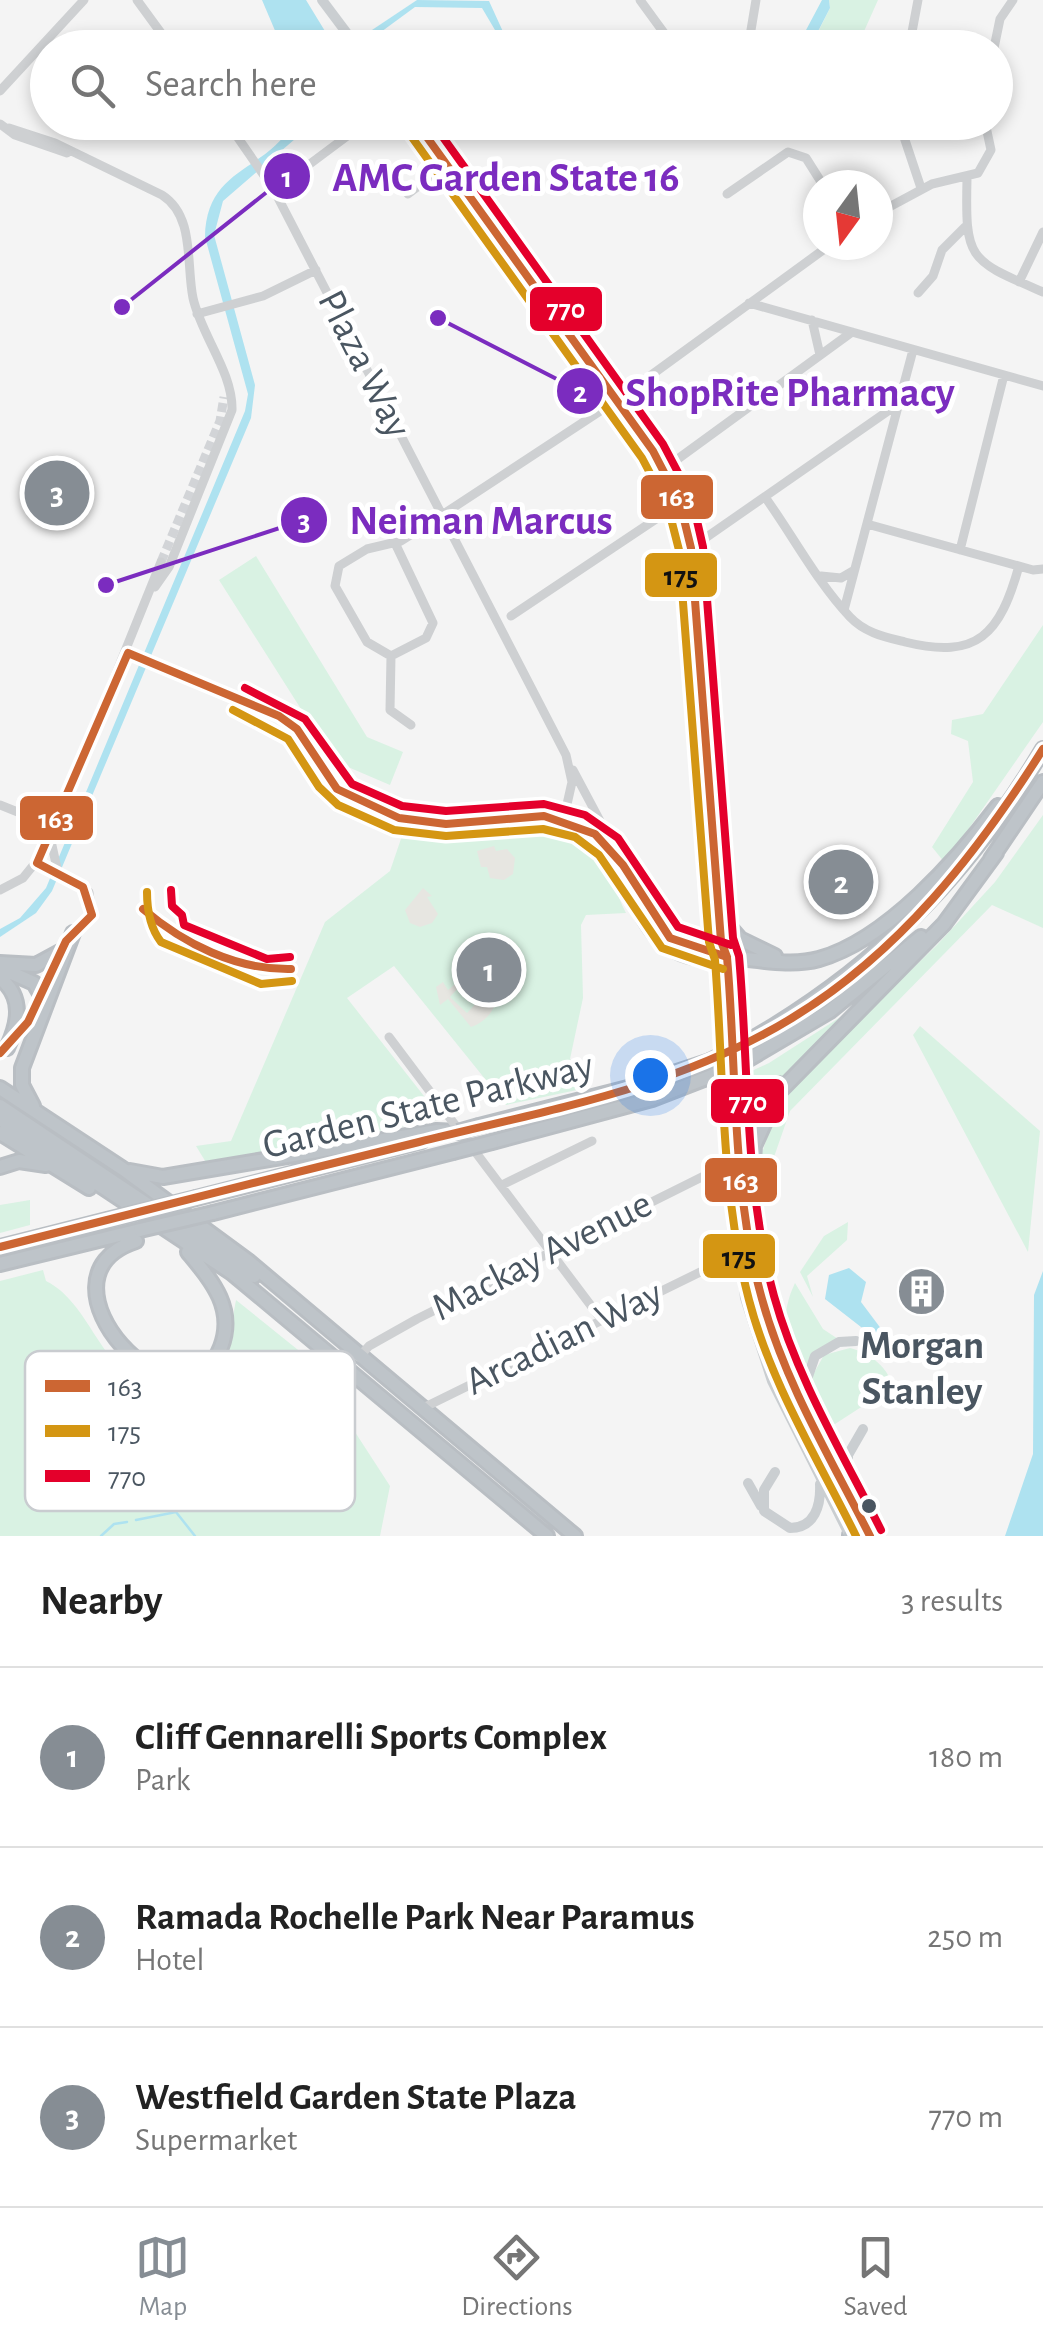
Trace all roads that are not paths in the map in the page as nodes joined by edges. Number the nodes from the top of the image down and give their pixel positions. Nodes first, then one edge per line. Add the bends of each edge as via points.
1 (84, 0) edge
2 (137, 0) edge
3 (322, 0) edge
4 (756, 0) edge
5 (918, 0) edge
6 (1013, 0) edge
7 (644, 1) edge
8 (56, 30) edge
9 (159, 30) edge
10 (345, 30) edge
11 (663, 30) edge
12 (751, 30) edge
13 (912, 30) edge
14 (998, 30) edge
15 (30, 58) edge
16 (0, 91) edge
17 (5, 126) edge
18 (241, 140) edge
19 (342, 140) edge
20 (430, 140) edge
21 (905, 140) edge
22 (987, 140) edge
23 (448, 164) junction
24 (814, 170) edge
25 (966, 179) junction
26 (283, 184) dead end
27 (921, 188) junction
28 (408, 194) dead end
29 (727, 194) dead end
30 (893, 205) edge
31 (966, 228) junction
32 (1043, 232) edge
33 (809, 260) edge
34 (316, 270) junction
35 (1019, 282) junction
36 (1043, 292) edge
37 (918, 293) dead end
38 (750, 303) junction
39 (197, 314) junction
40 (812, 320) junction
41 (852, 332) junction
42 (913, 350) junction
43 (820, 356) junction
44 (1004, 375) junction
45 (222, 376) junction
46 (1043, 386) edge
47 (224, 397) tunnel mouth
48 (617, 400) junction
49 (898, 404) junction
50 (664, 469) junction
51 (766, 497) junction
52 (680, 503) junction
53 (442, 515) junction
54 (867, 524) junction
55 (395, 543) junction
56 (691, 548) junction
57 (960, 550) junction
58 (161, 562) tunnel mouth
59 (1019, 566) junction
60 (1043, 568) edge
61 (855, 569) junction
62 (820, 576) junction
63 (155, 586) junction
64 (844, 610) junction
65 (511, 616) dead end
66 (133, 656) junction
67 (390, 656) junction
68 (411, 725) dead end
69 (1043, 746) edge
70 (566, 755) junction
71 (1043, 782) edge
72 (0, 804) edge
73 (399, 818) junction
74 (483, 821) junction
75 (562, 825) junction
76 (55, 827) junction
77 (484, 833) junction
78 (50, 838) junction
79 (996, 853) junction
80 (37, 863) junction
81 (623, 866) junction
82 (55, 868) junction
83 (23, 878) junction
84 (0, 890) edge
85 (720, 916) junction
86 (73, 932) junction
87 (60, 952) junction
88 (720, 954) junction
89 (792, 962) junction
90 (0, 966) edge
91 (0, 978) edge
92 (40, 996) junction
93 (389, 1037) dead end
94 (3, 1050) edge
95 (804, 1064) junction
96 (712, 1068) junction
97 (0, 1088) edge
98 (0, 1106) edge
99 (734, 1107) junction
100 (38, 1112) junction
101 (0, 1119) edge
102 (0, 1133) edge
103 (439, 1133) junction
104 (592, 1141) dead end
105 (730, 1163) junction
106 (0, 1167) edge
107 (59, 1169) junction
108 (123, 1169) junction
109 (502, 1185) junction
110 (750, 1222) junction
111 (138, 1235) junction
112 (0, 1248) edge
113 (552, 1251) junction
114 (188, 1252) junction
115 (738, 1252) junction
116 (0, 1264) edge
117 (756, 1266) junction
118 (270, 1283) junction
119 (256, 1294) junction
120 (601, 1319) junction
121 (856, 1341) dead end
122 (128, 1351) edge
123 (216, 1351) edge
124 (325, 1351) edge
125 (350, 1351) edge
126 (355, 1355) edge
127 (358, 1358) junction
128 (355, 1376) edge
129 (806, 1406) junction
130 (423, 1408) junction
131 (864, 1429) dead end
132 (775, 1472) dead end
133 (820, 1478) junction
134 (748, 1483) dead end
135 (848, 1492) junction
136 (764, 1512) junction
137 (547, 1536) edge
138 (575, 1536) edge
139 (850, 1536) edge
140 (870, 1536) edge

1 - 8 street
2 - 9 street
3 - 10 main road
4 - 12 street
5 - 13 street
6 - 14 street
7 - 11 street
15 - 16 street
17 - 39 street via 174,204 186,232
18 - 34 street, Plaza Way
19 - 26 street
20 - 23 main road
21 - 27 street
22 - 25 street via 989,157
23 - 28 street
23 - 48 main road
24 - 29 street via 806,158 788,152
25 - 27 street
25 - 31 street
27 - 30 street
31 - 35 street via 982,263
31 - 37 street via 942,250
32 - 35 street
33 - 38 street
34 - 39 street via 277,290
34 - 53 street, Plaza Way
35 - 36 street
38 - 40 street
38 - 48 street
39 - 45 street
40 - 41 street
40 - 43 street
41 - 42 street
41 - 43 street
42 - 44 street
42 - 49 street
43 - 50 street
44 - 46 street
44 - 57 street
45 - 47 street
45 - 63 street via 230,419
48 - 50 main road
48 - 53 street
49 - 51 street
49 - 54 street
50 - 52 main road
51 - 56 street
51 - 62 street
52 - 56 main road
52 - 65 street
53 - 55 street
53 - 70 street, Plaza Way
54 - 57 street
54 - 61 street
55 - 67 street via 433,623 426,638
55 - 67 street via 361,552 334,576 367,642
56 - 85 main road
57 - 59 street
58 - 63 street
59 - 60 street
59 - 64 street via 995,626 955,648 879,636
61 - 62 street via 841,578
61 - 64 street
62 - 64 street
63 - 66 street
66 - 73 street via 289,722 338,788
66 - 76 street
67 - 68 street via 390,710
69 - 89 highway via 982,827 920,892 842,949
69 - 96 highway, Garden State Parkway, bridge via 985,839 910,925 836,986
70 - 75 street, Plaza Way via 572,782
70 - 81 street
71 - 79 highway, Garden State Parkway
72 - 76 street
73 - 74 street
73 - 77 street via 445,837
74 - 75 street via 544,816
74 - 77 street
75 - 77 street
75 - 81 street via 595,834
75 - 88 street via 606,860 656,945 680,959
76 - 78 street
78 - 80 street
78 - 82 street
79 - 95 highway via 944,924
79 - 96 highway, Garden State Parkway, bridge via 945,912 862,988 747,1060
80 - 82 street
80 - 83 street
81 - 88 street via 660,928 681,944
82 - 83 street
82 - 86 street via 85,887 93,908
83 - 84 street
85 - 88 main road
85 - 89 highway via 748,945
86 - 87 street
86 - 100 highway via 22,1068 22,1085
87 - 90 highway via 36,965
87 - 92 street
88 - 89 highway
88 - 99 main road
90 - 92 highway via 34,983
91 - 94 highway via 18,1009
92 - 94 street
93 - 109 street
95 - 99 highway via 766,1095
95 - 110 highway via 759,1128 750,1165
96 - 103 highway, Garden State Parkway, bridge
96 - 111 highway, Garden State Parkway, bridge via 652,1098
97 - 100 highway
98 - 118 highway
99 - 105 main road
99 - 110 main road
100 - 108 highway
101 - 119 highway
102 - 107 highway
103 - 108 highway via 163,1177
103 - 112 highway, Garden State Parkway, bridge
104 - 109 street
105 - 113 street, Mackay Avenue
105 - 115 main road
106 - 107 highway via 25,1160
107 - 114 highway
108 - 118 highway
109 - 113 street
110 - 117 main road
111 - 116 highway
111 - 122 highway via 102,1265 96,1287 100,1310
113 - 120 street
113 - 127 street, Mackay Avenue via 416,1319
114 - 119 highway
114 - 123 highway via 222,1298 226,1328
115 - 117 street
115 - 120 street, Arcadian Way
115 - 133 main road via 756,1341
117 - 129 main road via 776,1342
118 - 125 highway
119 - 124 highway
120 - 130 street, Arcadian Way
121 - 129 main road via 815,1356
126 - 127 highway
127 - 130 highway
128 - 137 highway
129 - 135 main road
130 - 138 highway
131 - 135 main road via 848,1455
132 - 136 main road via 764,1490
133 - 136 main road via 818,1507 806,1526 790,1528
133 - 139 main road
134 - 136 main road
135 - 140 main road

